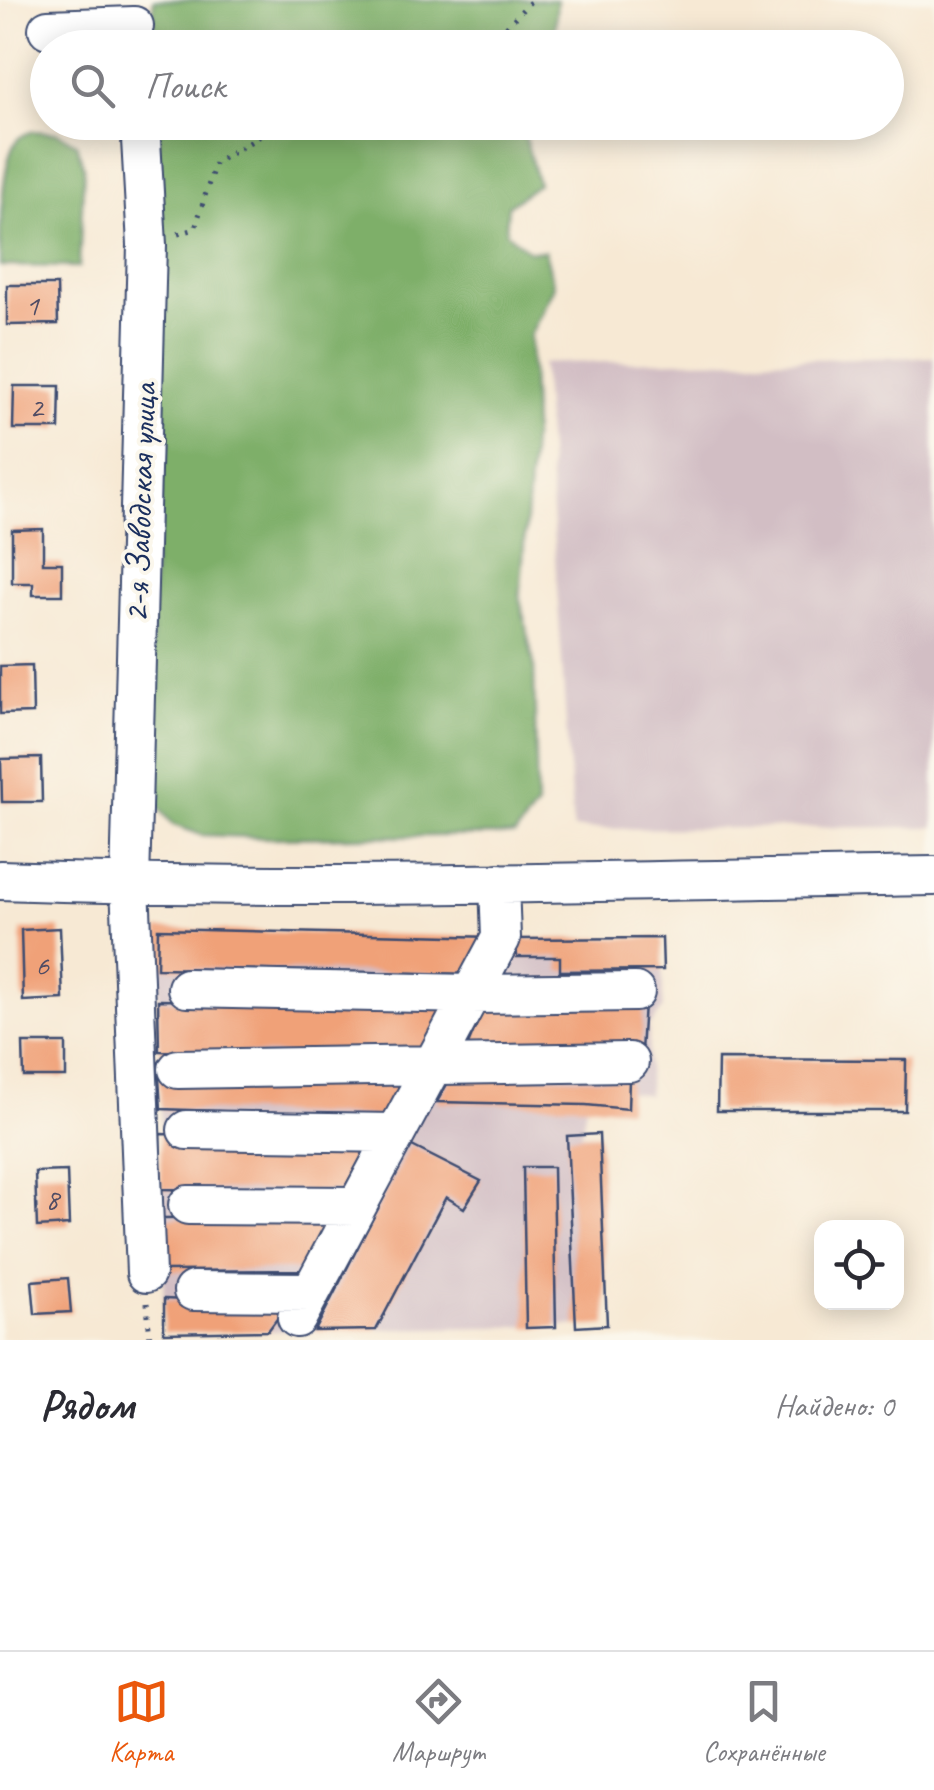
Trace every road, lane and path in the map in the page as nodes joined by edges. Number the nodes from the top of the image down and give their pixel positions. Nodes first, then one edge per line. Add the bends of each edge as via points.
1 (532, 0) edge
2 (134, 24) edge
3 (48, 29) dead end
4 (503, 30) edge
5 (141, 140) edge
6 (254, 140) edge
7 (147, 245) junction
8 (934, 876) edge
9 (0, 880) edge
10 (499, 883) junction
11 (130, 884) junction
12 (187, 988) dead end
13 (635, 992) dead end
14 (471, 994) junction
15 (628, 1062) dead end
16 (431, 1068) junction
17 (178, 1070) dead end
18 (187, 1130) dead end
19 (396, 1133) junction
20 (188, 1205) dead end
21 (357, 1206) junction
22 (146, 1273) dead end
23 (193, 1291) dead end

1 - 4 path
2 - 3 street
5 - 7 street, 2-я Заводская улица
6 - 7 path via 216,163 195,229
7 - 11 street, 2-я Заводская улица
8 - 10 street
9 - 11 street
10 - 11 street
10 - 14 street via 501,938
11 - 22 street, 2-я Заводская улица
12 - 14 street
13 - 14 street
14 - 16 street
15 - 16 street
16 - 17 street
16 - 19 street
18 - 19 street
19 - 21 street
20 - 21 street
21 - 23 street via 304,1305

